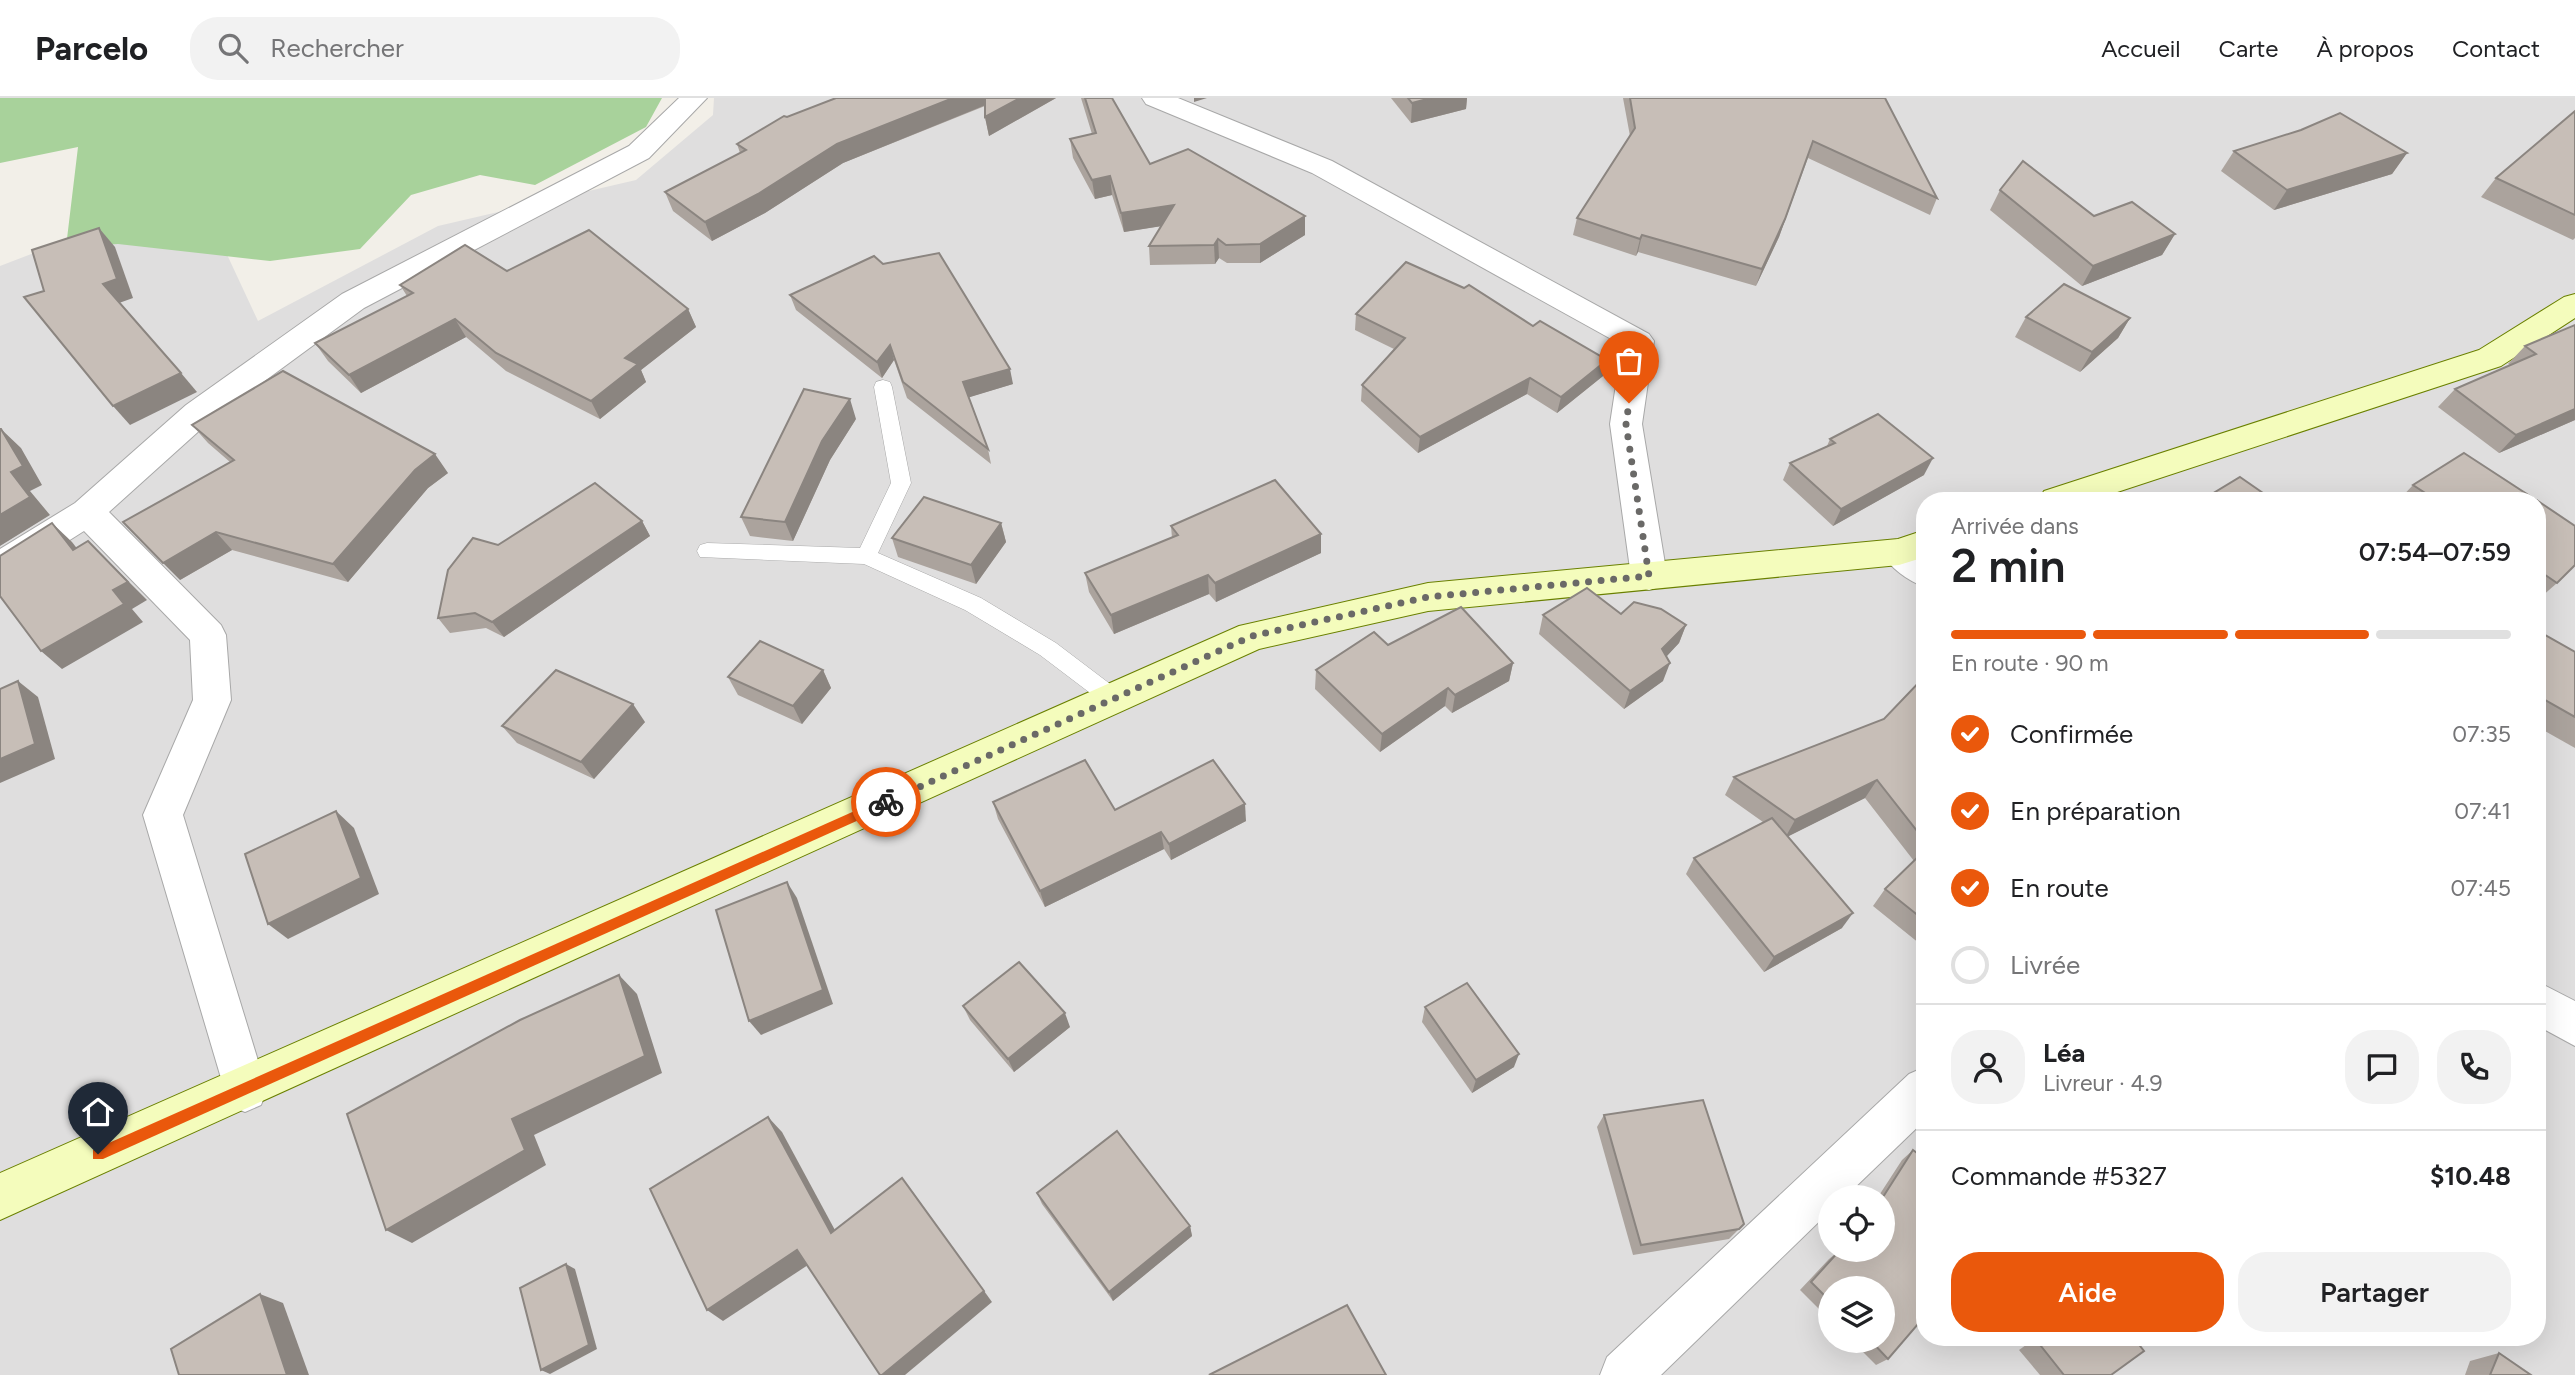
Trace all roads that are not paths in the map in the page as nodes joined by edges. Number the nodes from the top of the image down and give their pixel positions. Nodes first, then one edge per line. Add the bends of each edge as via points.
1 (694, 98) edge
2 (1155, 98) edge
3 (2575, 304) edge
4 (883, 387) dead end
5 (2080, 492) edge
6 (87, 512) junction
7 (707, 551) dead end
8 (866, 556) junction
9 (1916, 556) edge
10 (0, 566) edge
11 (1649, 576) junction
12 (1114, 699) junction
13 (2546, 1007) edge
14 (2575, 1025) edge
15 (245, 1090) junction
16 (1916, 1097) edge
17 (0, 1198) edge
18 (1625, 1375) edge

1 - 6 street via 639,152 353,301 198,413
2 - 11 street via 1322,167 1638,341 1626,424
3 - 5 street via 2490,358
4 - 8 lane via 901,483
6 - 10 street
6 - 15 street via 208,635 212,700 163,815
7 - 8 lane
8 - 12 lane via 973,604 1048,649
9 - 11 street
11 - 12 street via 1428,597 1252,636
12 - 15 street
13 - 14 street
15 - 17 street
16 - 18 street

